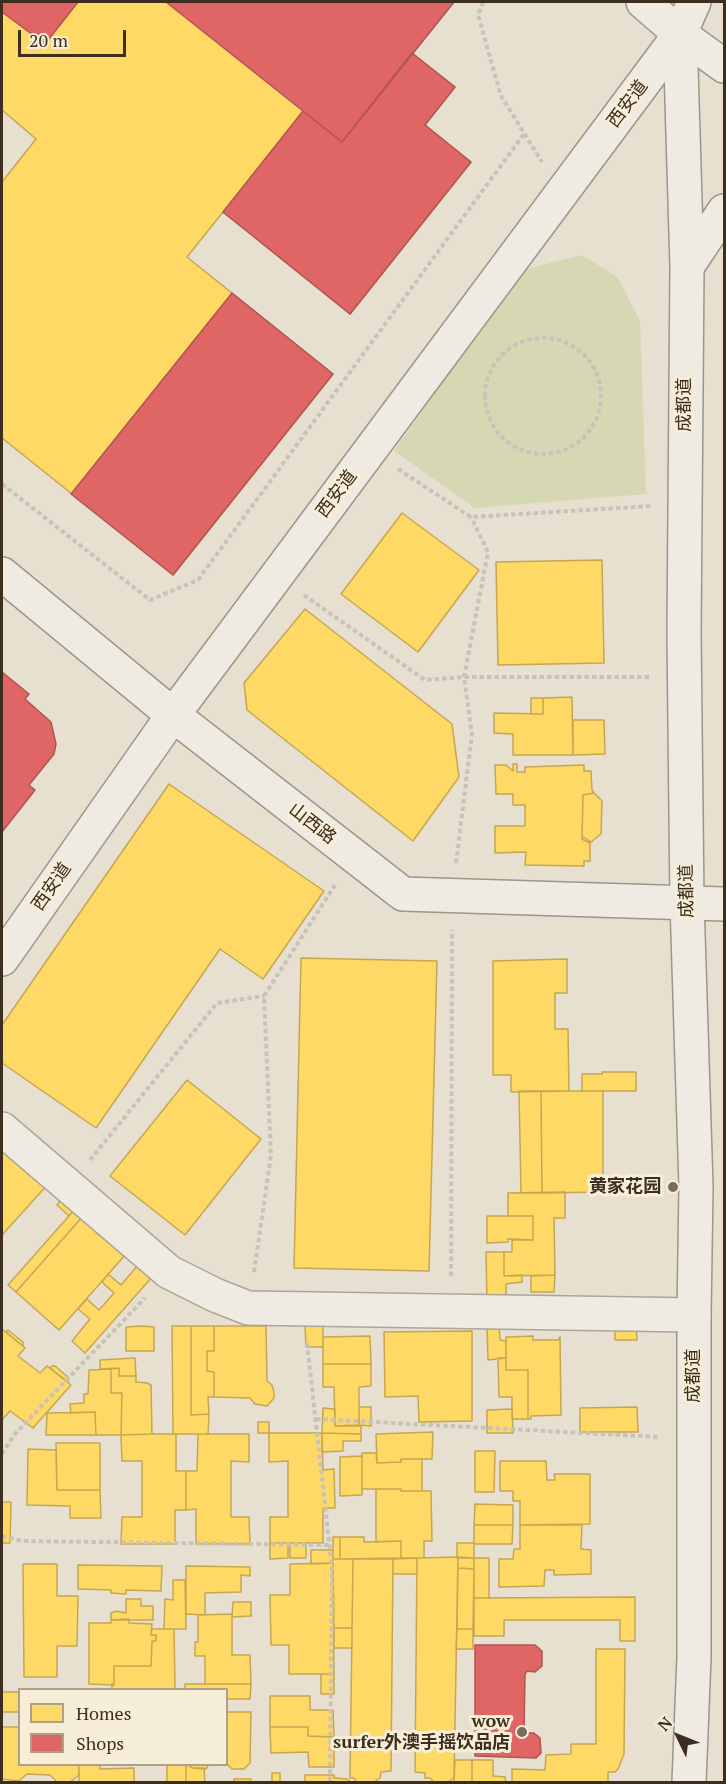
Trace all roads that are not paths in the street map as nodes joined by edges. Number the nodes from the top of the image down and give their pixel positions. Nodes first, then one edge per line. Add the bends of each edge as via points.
1 (643, 2) edge
2 (694, 2) edge
3 (680, 34) junction
4 (724, 66) edge
5 (724, 211) edge
6 (687, 267) junction
7 (2, 574) edge
8 (172, 715) junction
9 (687, 902) junction
10 (724, 904) edge
11 (2, 959) edge
12 (2, 1129) edge
13 (694, 1315) junction
14 (689, 1782) edge

1 - 3 street
2 - 3 street, 成都道
3 - 4 street
3 - 6 street, 成都道
3 - 8 street, 西安道
5 - 6 street
6 - 9 street, 成都道
7 - 8 street, 山西路
8 - 9 street, 山西路 via 403,894
8 - 11 street, 西安道
9 - 10 street, 山西路
9 - 13 street, 成都道 via 696,1187
12 - 13 street via 169,1272 248,1308
13 - 14 street, 成都道 via 694,1657

